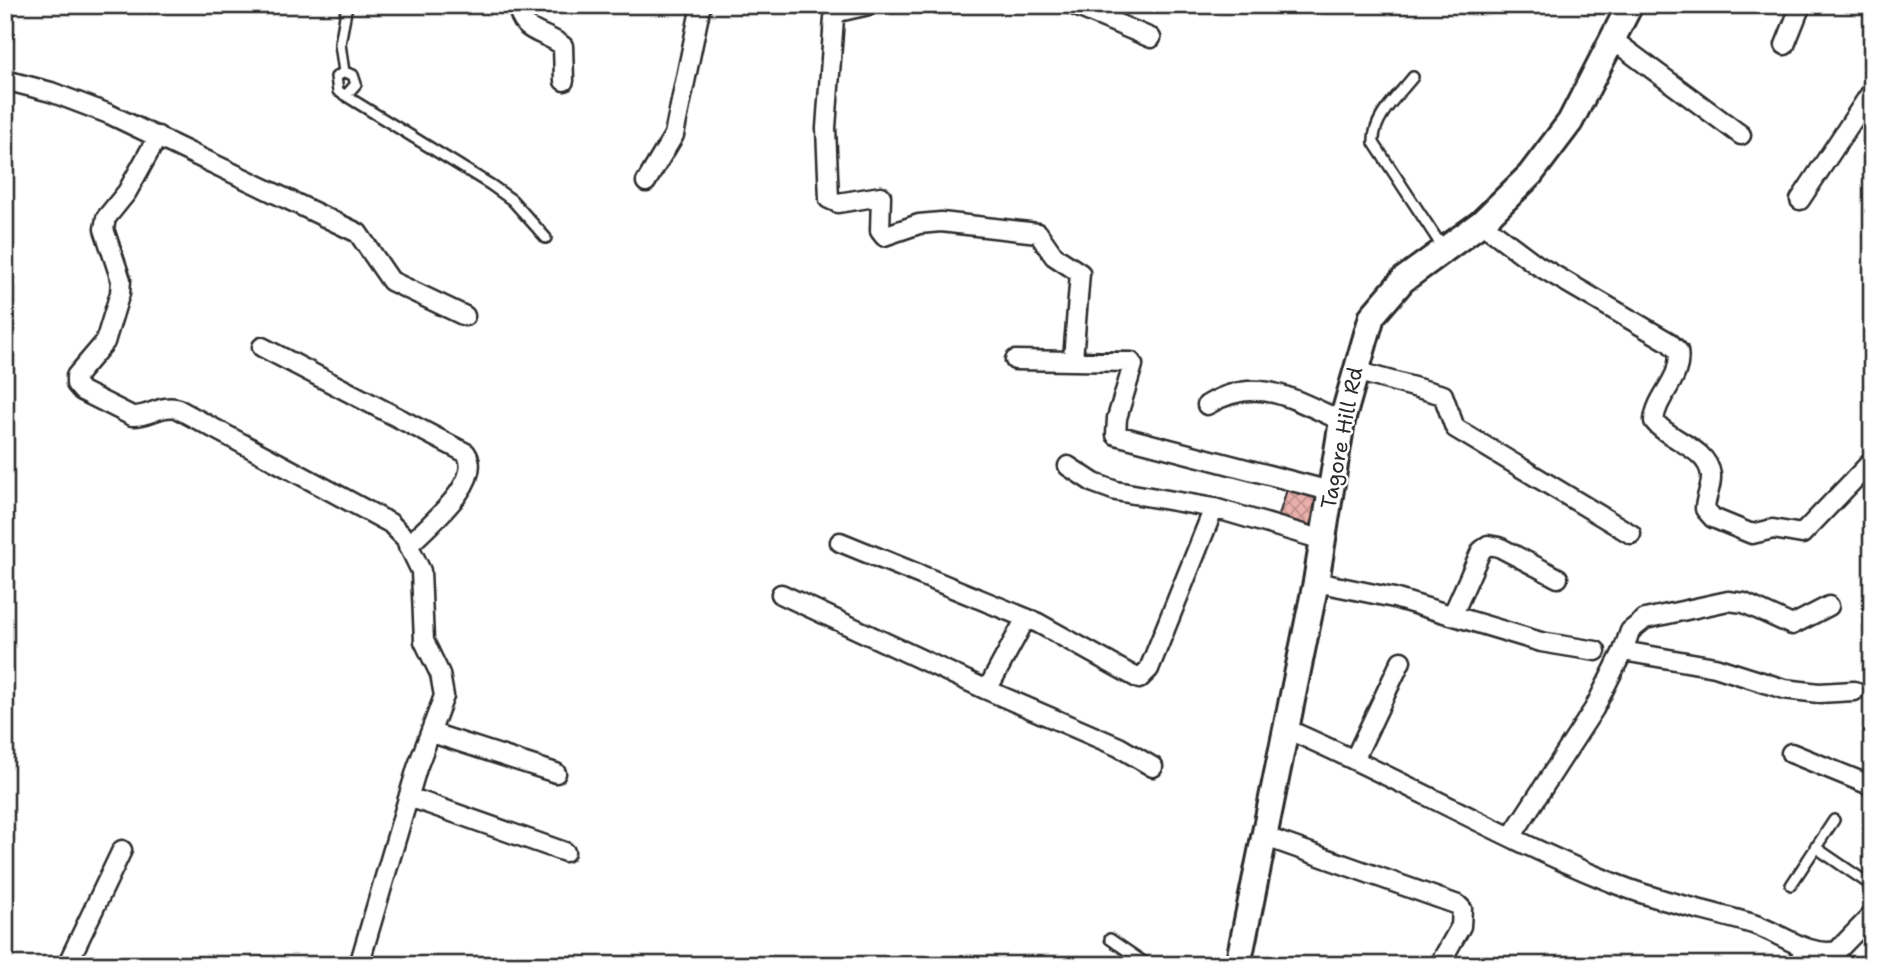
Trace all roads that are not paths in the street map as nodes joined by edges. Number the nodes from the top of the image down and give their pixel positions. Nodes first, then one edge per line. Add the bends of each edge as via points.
1 (346, 5) edge
2 (517, 5) edge
3 (701, 5) edge
4 (869, 5) edge
5 (1073, 5) edge
6 (1630, 5) edge
7 (1801, 5) edge
8 (1151, 38) dead end
9 (1613, 40) junction
10 (1785, 45) dead end
11 (1413, 77) dead end
12 (5, 80) edge
13 (564, 81) dead end
14 (1872, 91) edge
15 (1741, 135) dead end
16 (158, 136) junction
17 (646, 182) dead end
18 (1800, 200) dead end
19 (1481, 223) junction
20 (546, 238) dead end
21 (1444, 250) junction
22 (465, 316) dead end
23 (262, 347) dead end
24 (1073, 359) junction
25 (1015, 360) dead end
26 (1355, 371) junction
27 (1207, 404) dead end
28 (1342, 421) junction
29 (1872, 461) edge
30 (1069, 466) dead end
31 (1330, 491) junction
32 (1214, 508) junction
33 (1631, 534) dead end
34 (1323, 540) junction
35 (840, 542) dead end
36 (410, 549) junction
37 (1559, 578) dead end
38 (1316, 582) junction
39 (781, 594) dead end
40 (1829, 606) dead end
41 (1453, 614) junction
42 (1026, 618) junction
43 (1596, 651) dead end
44 (1623, 651) junction
45 (1401, 661) dead end
46 (987, 690) junction
47 (1854, 691) dead end
48 (1284, 728) junction
49 (432, 733) junction
50 (1791, 753) dead end
51 (1355, 758) junction
52 (1153, 767) dead end
53 (556, 773) dead end
54 (1872, 786) edge
55 (409, 797) junction
56 (1834, 820) dead end
57 (1266, 837) junction
58 (1511, 837) junction
59 (1815, 847) junction
60 (122, 849) dead end
61 (565, 852) dead end
62 (1791, 885) dead end
63 (1872, 886) edge
64 (1872, 915) edge
65 (1110, 939) dead end
66 (1804, 946) junction
67 (66, 965) edge
68 (359, 965) edge
69 (1148, 965) edge
70 (1238, 965) edge
71 (1439, 965) edge
72 (1790, 965) edge

1 - 20 lane via 340,44 344,72 336,77 335,87 512,200
2 - 13 street via 526,27 563,46
3 - 17 street via 674,135
4 - 24 street via 841,11 834,18 826,128 829,199 838,202 881,196 880,231 884,236 941,222 1038,233 1054,256 1080,273
5 - 8 street
6 - 9 main road, Tagore Hill Rd
7 - 10 street
9 - 15 street
9 - 19 main road, Tagore Hill Rd via 1570,122 1530,175
11 - 21 lane via 1380,119 1374,143
12 - 16 street via 69,98
14 - 18 street
16 - 22 street via 358,233 391,281
16 - 36 street via 127,192 106,218 104,229 121,281 120,293 105,342 76,376 76,384 132,416 160,407 176,408 390,523
19 - 21 main road, Tagore Hill Rd
19 - 29 street via 1537,265 1678,351 1677,372 1655,409 1654,421 1706,463 1711,474 1705,509 1713,519 1752,534 1773,529 1802,534
21 - 26 main road, Tagore Hill Rd via 1402,280 1372,316
23 - 36 street via 466,453 471,464 467,484
24 - 25 street
24 - 31 street via 1133,364 1117,418 1118,435
26 - 28 main road, Tagore Hill Rd
26 - 33 street via 1443,395 1455,428
27 - 28 street via 1224,394 1264,390
28 - 31 main road, Tagore Hill Rd
30 - 32 street via 1116,491
31 - 34 main road, Tagore Hill Rd
32 - 34 street
32 - 42 street via 1143,678 1129,676
34 - 38 main road, Tagore Hill Rd
35 - 42 street
36 - 49 street via 421,571 424,641 444,686
37 - 41 street via 1488,545 1481,551
38 - 41 street
38 - 48 main road, Tagore Hill Rd
39 - 46 street
40 - 44 street via 1793,625 1737,601 1645,619 1630,631
41 - 43 street via 1541,642
42 - 46 street
44 - 47 street via 1715,667 1784,689
44 - 58 street via 1594,709
45 - 51 street
46 - 52 street via 1119,747
48 - 51 street
48 - 57 main road, Tagore Hill Rd
49 - 53 street
49 - 55 street
50 - 54 street
51 - 58 street
55 - 61 street
55 - 68 street
56 - 59 lane
57 - 70 main road, Tagore Hill Rd
57 - 71 street via 1458,905 1463,920
58 - 66 street via 1653,899 1755,925
59 - 62 lane
59 - 63 lane
60 - 67 street
64 - 66 street via 1837,951
65 - 69 lane
66 - 72 lane

